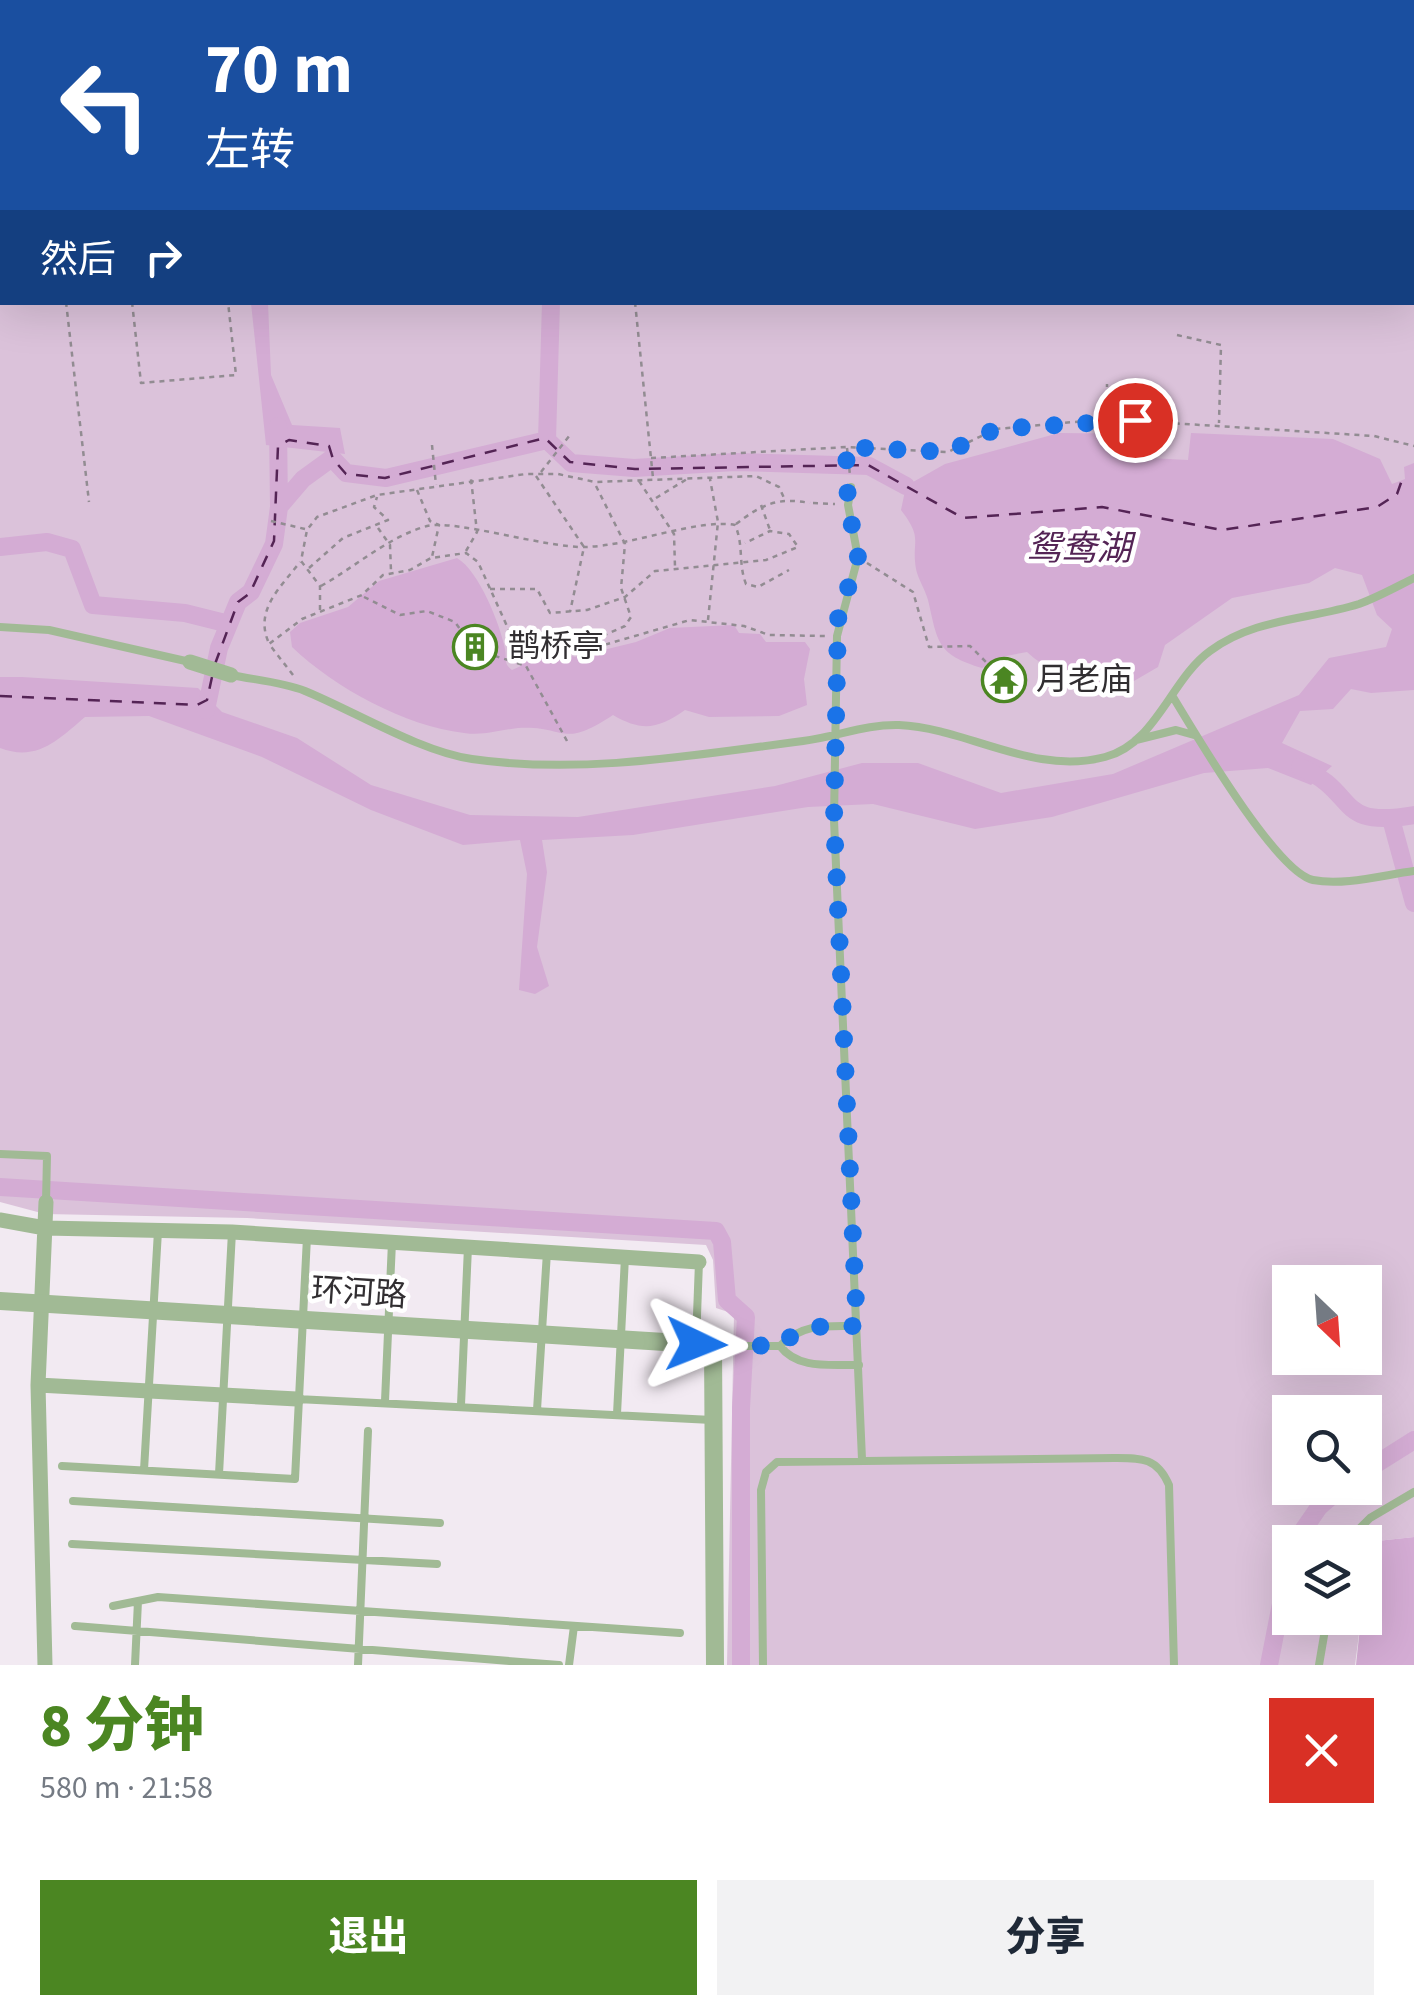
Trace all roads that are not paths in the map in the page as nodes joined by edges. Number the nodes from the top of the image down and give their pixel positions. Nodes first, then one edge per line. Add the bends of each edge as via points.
1 (851, 487) road end
2 (1414, 578) edge
3 (0, 627) edge
4 (190, 662) joint
5 (231, 675) joint
6 (1172, 696) junction
7 (838, 737) junction
8 (1197, 737) junction
9 (1136, 740) junction
10 (1414, 871) edge
11 (0, 1154) edge
12 (46, 1202) joint
13 (0, 1220) edge
14 (45, 1228) junction
15 (158, 1230) junction
16 (232, 1232) junction
17 (307, 1237) junction
18 (392, 1242) junction
19 (468, 1248) junction
20 (547, 1252) junction
21 (625, 1257) junction
22 (699, 1262) joint
23 (0, 1300) edge
24 (42, 1303) junction
25 (154, 1310) junction
26 (228, 1314) junction
27 (302, 1319) junction
28 (388, 1324) junction
29 (857, 1326) junction
30 (464, 1329) junction
31 (542, 1334) junction
32 (621, 1339) junction
33 (713, 1345) junction
34 (780, 1346) junction
35 (859, 1365) junction
36 (38, 1385) junction
37 (149, 1391) junction
38 (223, 1395) junction
39 (297, 1400) junction
40 (385, 1401) junction
41 (461, 1405) junction
42 (537, 1410) junction
43 (618, 1414) junction
44 (714, 1420) junction
45 (368, 1431) dead end
46 (862, 1459) junction
47 (62, 1466) dead end
48 (144, 1470) junction
49 (219, 1474) junction
50 (1414, 1492) edge
51 (72, 1501) dead end
52 (364, 1518) junction
53 (440, 1522) dead end
54 (1363, 1525) edge
55 (72, 1544) dead end
56 (362, 1560) junction
57 (437, 1564) dead end
58 (138, 1601) junction
59 (113, 1606) dead end
60 (360, 1611) junction
61 (76, 1626) dead end
62 (574, 1626) junction
63 (136, 1631) junction
64 (680, 1633) dead end
65 (1324, 1635) edge
66 (359, 1649) junction
67 (45, 1665) edge
68 (135, 1665) edge
69 (358, 1665) edge
70 (559, 1665) edge
71 (569, 1665) edge
72 (715, 1665) edge
73 (763, 1665) edge
74 (1174, 1665) edge
75 (1318, 1665) edge

1 - 7 lane via 858,557 836,636
2 - 6 lane via 1359,604 1236,634 1206,653
3 - 4 lane via 49,630
4 - 5 street
5 - 7 lane via 302,689 469,759 659,760
6 - 8 lane
6 - 9 lane
7 - 9 lane via 875,724 925,726 1052,761 1107,757
7 - 29 lane via 834,820
8 - 9 lane via 1176,730
8 - 10 lane via 1272,846 1300,875 1329,881
11 - 12 lane via 47,1156
12 - 14 street
13 - 14 street
14 - 15 street
14 - 24 street
15 - 16 street
15 - 25 lane
16 - 17 street
16 - 26 lane
17 - 18 street
17 - 27 lane
18 - 19 street
18 - 28 lane
19 - 20 street
19 - 30 lane
20 - 21 street
20 - 31 lane
21 - 22 street
21 - 32 lane
22 - 33 lane
23 - 24 street, 环河路
24 - 25 street, 环河路
24 - 36 street
25 - 26 street, 环河路
25 - 37 lane
26 - 27 street, 环河路
26 - 38 lane
27 - 28 street, 环河路
27 - 39 lane
28 - 30 street, 环河路
28 - 40 lane
29 - 34 lane via 815,1326
29 - 35 lane
30 - 31 street, 环河路
30 - 41 lane
31 - 32 street, 环河路
31 - 42 lane
32 - 33 street, 环河路
32 - 43 lane
33 - 34 lane
33 - 44 street
34 - 35 lane via 804,1364
35 - 46 lane
36 - 37 street
36 - 67 street
37 - 38 street
37 - 48 lane
38 - 39 street
38 - 49 lane
39 - 40 lane
39 - 49 lane via 295,1478
40 - 41 lane
41 - 42 lane
42 - 43 lane
43 - 44 lane
44 - 72 street
45 - 52 lane
46 - 73 lane via 777,1462 766,1472
46 - 74 lane via 1147,1458 1170,1485
47 - 48 lane
48 - 49 lane
50 - 54 lane
51 - 52 lane
52 - 53 lane
52 - 56 lane
55 - 56 lane
56 - 57 lane
56 - 60 lane
58 - 59 lane
58 - 60 lane
58 - 63 lane
60 - 62 lane
60 - 66 lane
61 - 63 lane
62 - 64 lane
62 - 71 lane
63 - 66 lane
63 - 68 lane
65 - 75 lane
66 - 69 lane
66 - 70 lane

